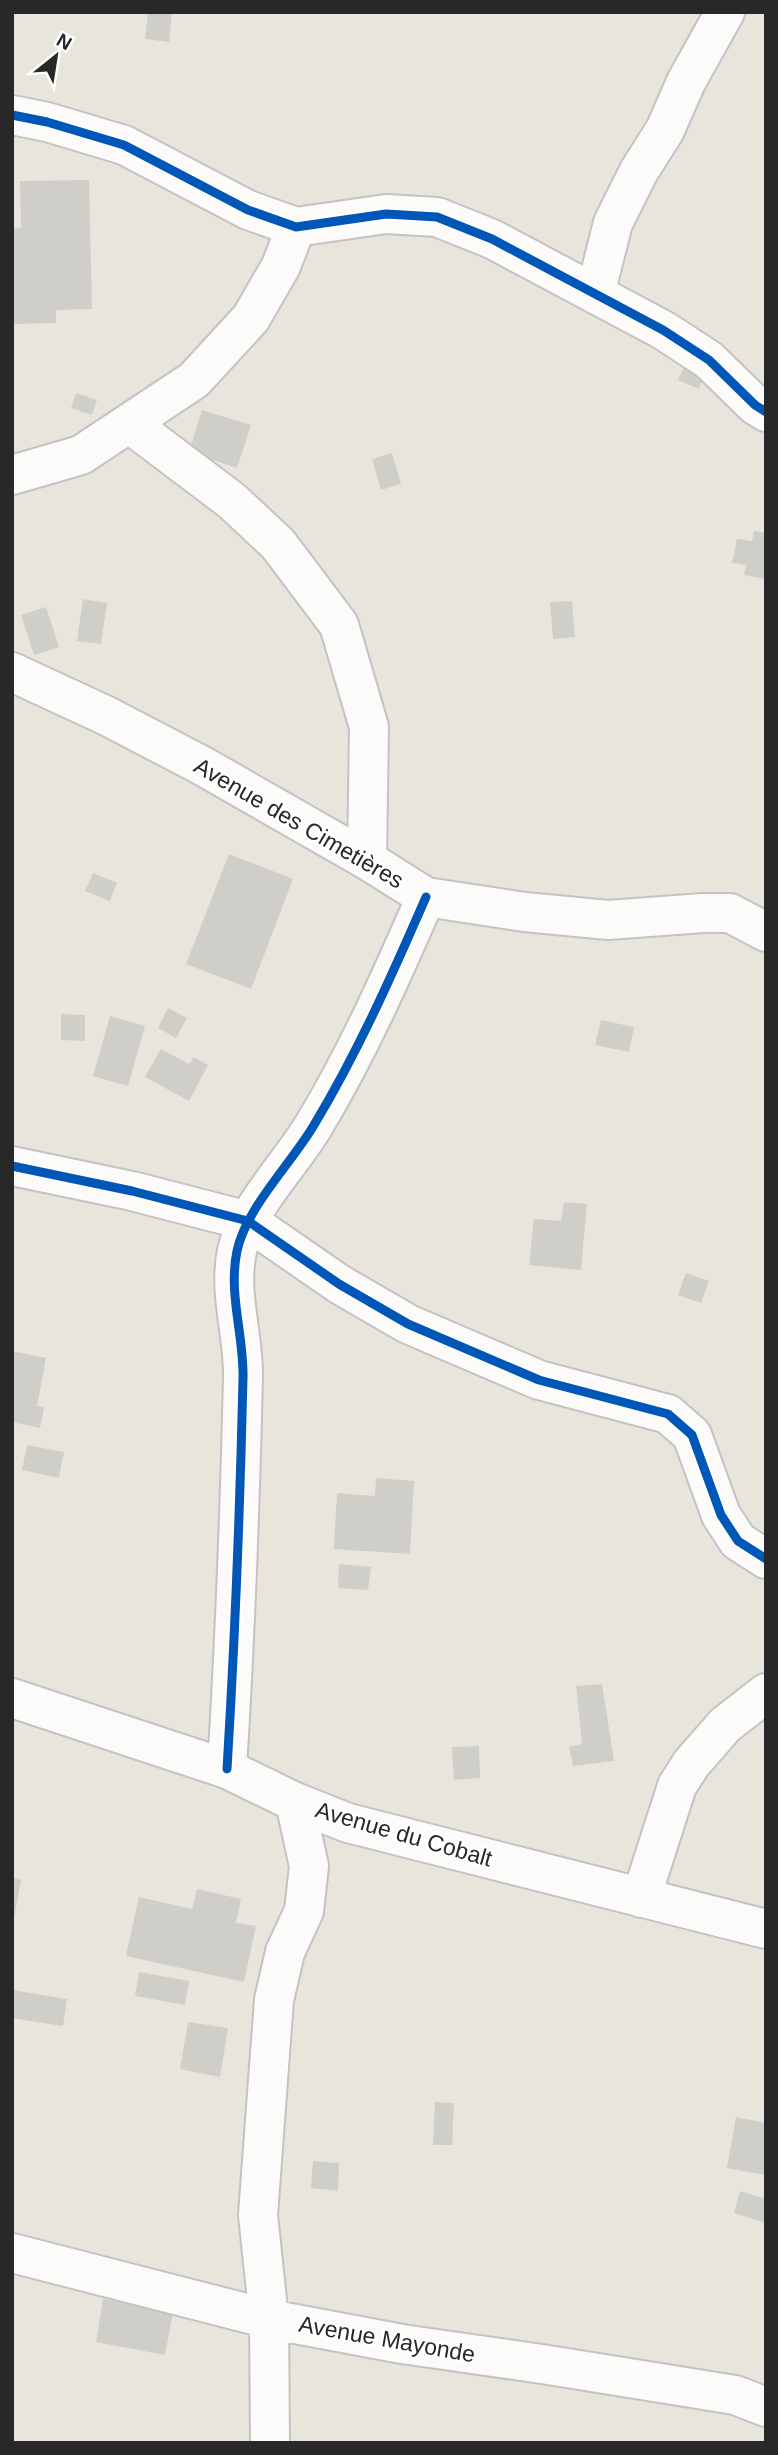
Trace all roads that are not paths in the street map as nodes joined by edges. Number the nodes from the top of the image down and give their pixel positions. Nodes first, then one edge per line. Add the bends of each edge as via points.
1 (725, 12) edge
2 (12, 115) edge
3 (296, 227) junction
4 (595, 293) junction
5 (766, 412) edge
6 (130, 424) junction
7 (12, 475) edge
8 (12, 672) edge
9 (368, 860) junction
10 (426, 897) junction
11 (766, 932) edge
12 (12, 1166) edge
13 (248, 1221) junction
14 (766, 1559) edge
15 (766, 1693) edge
16 (12, 1698) edge
17 (227, 1769) junction
18 (295, 1802) junction
19 (641, 1898) junction
20 (766, 1929) edge
21 (12, 2253) edge
22 (270, 2319) junction
23 (766, 2407) edge
24 (270, 2443) edge

1 - 4 street via 613,223
2 - 3 street via 124,145 248,210
3 - 4 street via 386,214 437,218 492,239
3 - 6 street via 281,266 251,318 194,380
4 - 5 street via 709,360
6 - 7 street via 81,455
6 - 9 street via 232,501 278,544 340,625 369,727
8 - 9 street, Avenue des Cimetières via 201,765
9 - 10 street, Avenue des Cimetières
10 - 11 street, Avenue des Cimetières via 608,920 730,914
10 - 13 street via 367,1032 313,1127
12 - 13 street
13 - 14 street via 339,1284 408,1324 539,1380 668,1414 692,1435 721,1515 738,1541
13 - 17 street via 237,1249 233,1280 243,1372
15 - 19 street via 725,1725 677,1786
16 - 17 street, Avenue du Cobalt
17 - 18 street, Avenue du Cobalt
18 - 19 street, Avenue du Cobalt via 348,1823
18 - 22 street via 309,1866 304,1910 285,1952 274,2000 258,2216
19 - 20 street, Avenue du Cobalt
21 - 22 street, Avenue Mayonde
22 - 23 street, Avenue Mayonde via 735,2395
22 - 24 street

